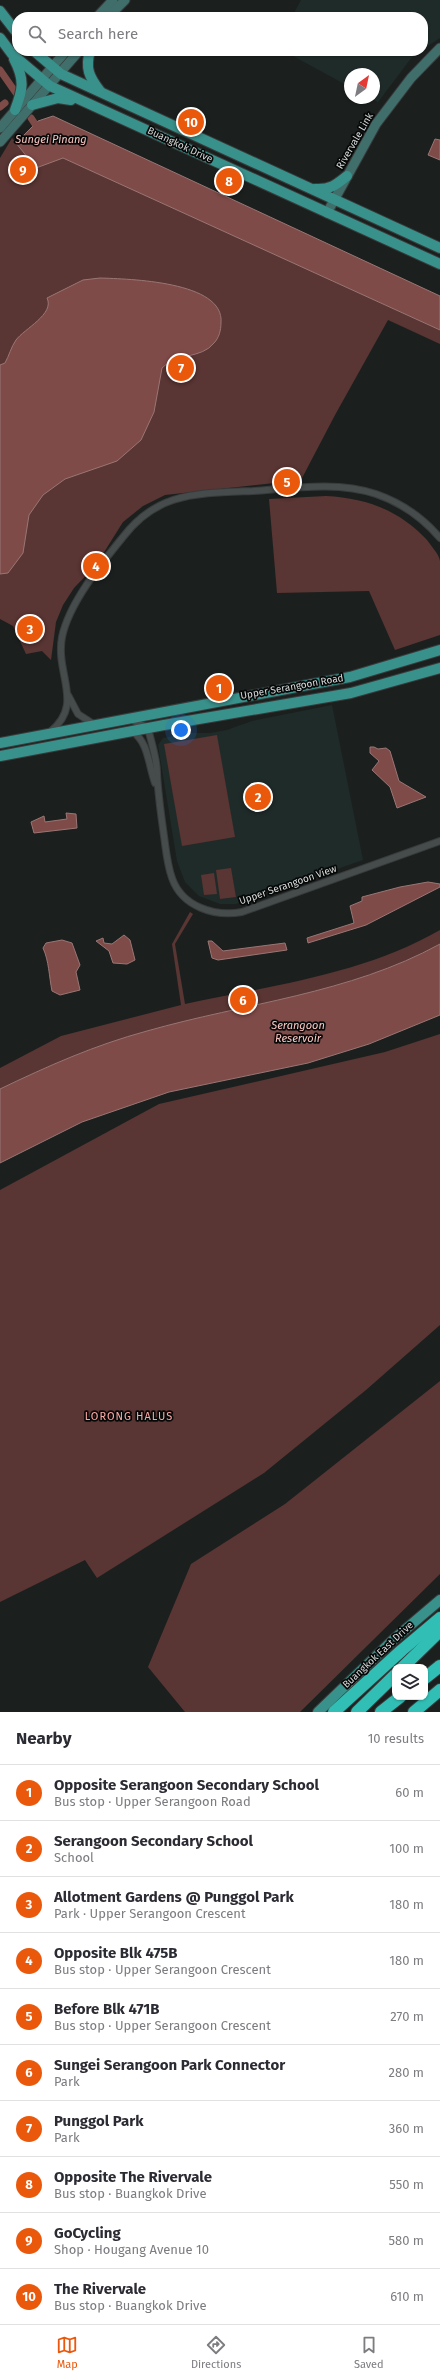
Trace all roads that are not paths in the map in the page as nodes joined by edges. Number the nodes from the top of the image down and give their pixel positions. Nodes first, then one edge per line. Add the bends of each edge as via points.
1 (113, 0) edge
2 (125, 0) edge
3 (0, 12) edge
4 (102, 12) edge
5 (113, 12) edge
6 (12, 27) edge
7 (0, 38) edge
8 (439, 49) edge
9 (12, 54) edge
10 (13, 56) edge
11 (14, 56) edge
12 (39, 56) edge
13 (62, 56) edge
14 (75, 56) edge
15 (89, 56) edge
16 (52, 68) junction
17 (61, 74) junction
18 (46, 83) junction
19 (102, 93) junction
20 (87, 103) junction
21 (32, 105) junction
22 (14, 110) junction
23 (0, 128) edge
24 (0, 142) edge
25 (347, 176) junction
26 (309, 189) junction
27 (334, 200) junction
28 (327, 213) junction
29 (440, 248) edge
30 (440, 264) edge
31 (440, 538) edge
32 (440, 650) edge
33 (440, 668) edge
34 (68, 695) junction
35 (127, 718) junction
36 (97, 725) junction
37 (148, 728) junction
38 (132, 731) junction
39 (49, 733) junction
40 (0, 742) edge
41 (0, 756) edge
42 (156, 786) junction
43 (440, 841) edge
44 (440, 1600) edge
45 (440, 1618) edge
46 (440, 1631) edge
47 (406, 1664) edge
48 (440, 1666) edge
49 (428, 1676) edge
50 (392, 1678) edge
51 (440, 1690) edge
52 (396, 1700) edge
53 (318, 1712) edge
54 (334, 1712) edge
55 (357, 1712) edge
56 (381, 1712) edge
57 (414, 1712) edge

1 - 4 main road
2 - 5 main road
3 - 6 main road
7 - 9 main road, Buangkok Drive
8 - 25 main road, Rivervale Link via 392,101
10 - 22 main road via 23,82 22,93
11 - 18 main road, Buangkok Drive
12 - 16 main road, Buangkok Drive
13 - 16 main road
14 - 17 main road
15 - 19 main road via 87,68 90,79
16 - 17 main road, Buangkok Drive
16 - 18 main road
17 - 18 main road
17 - 19 main road, Buangkok Drive
18 - 20 main road, Buangkok Drive
18 - 21 main road
18 - 22 main road
19 - 26 main road, Buangkok Drive
20 - 21 main road via 58,98
20 - 28 main road, Buangkok Drive
21 - 24 main road
22 - 23 main road
25 - 26 main road via 327,190
25 - 27 main road, Rivervale Link
26 - 27 main road, Buangkok Drive
27 - 28 main road, Rivervale Link
27 - 29 main road, Buangkok Drive
28 - 30 main road, Buangkok Drive
31 - 34 street via 421,518 409,510 376,494 358,490 309,488 218,493 187,496 160,505 133,525 74,605 60,650
32 - 35 main road, Upper Serangoon Road via 350,677
33 - 37 main road, Upper Serangoon Road via 351,693
34 - 36 street via 78,714
34 - 39 street via 68,710 65,717
35 - 36 main road, Upper Serangoon Road
35 - 37 street
36 - 39 main road, Upper Serangoon Road
37 - 38 main road, Upper Serangoon Road
37 - 42 street, Upper Serangoon View via 157,772
38 - 41 main road, Upper Serangoon Road
38 - 42 street, Upper Serangoon View via 145,743
39 - 40 main road, Upper Serangoon Road
42 - 43 street, Upper Serangoon View via 172,880 182,896 214,913 234,913 254,908
44 - 53 main road, Buangkok East Drive via 393,1640
45 - 54 highway
46 - 47 highway
48 - 49 highway
50 - 55 highway
51 - 57 highway
52 - 56 highway

